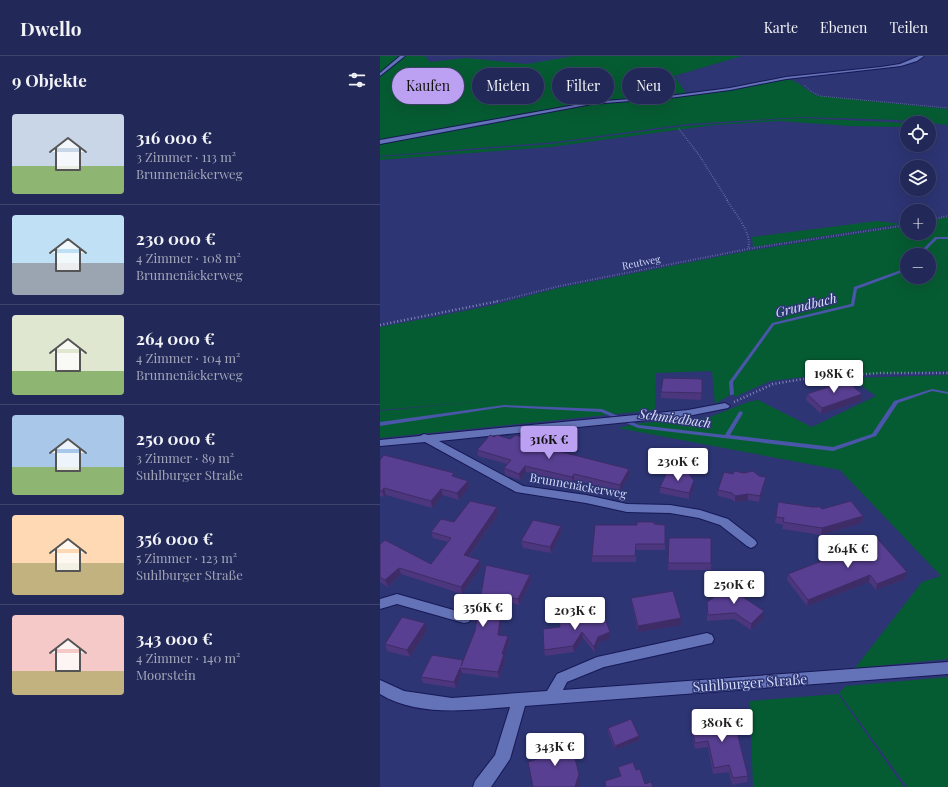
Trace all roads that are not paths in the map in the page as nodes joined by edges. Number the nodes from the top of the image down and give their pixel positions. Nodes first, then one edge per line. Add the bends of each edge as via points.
1 (403, 56) edge
2 (922, 56) edge
3 (380, 75) edge
4 (380, 142) edge
5 (725, 406) road end
6 (424, 437) junction
7 (380, 443) edge
8 (752, 543) dead end
9 (380, 604) edge
10 (464, 618) dead end
11 (707, 639) dead end
12 (948, 668) edge
13 (380, 686) edge
14 (552, 697) junction
15 (519, 700) junction
16 (481, 787) edge

1 - 3 street
2 - 4 street via 901,65 795,77 730,89 669,97 592,102
5 - 6 street via 688,413
6 - 7 street
6 - 8 street, Brunnenäckerweg via 520,489 627,508 670,509 700,514 724,522
9 - 10 street via 397,599
11 - 14 street via 602,661 562,678
12 - 14 street, Suhlburger Straße
13 - 15 street, Suhlburger Straße via 385,691 414,699 452,705
14 - 15 street, Suhlburger Straße
15 - 16 street via 502,759

